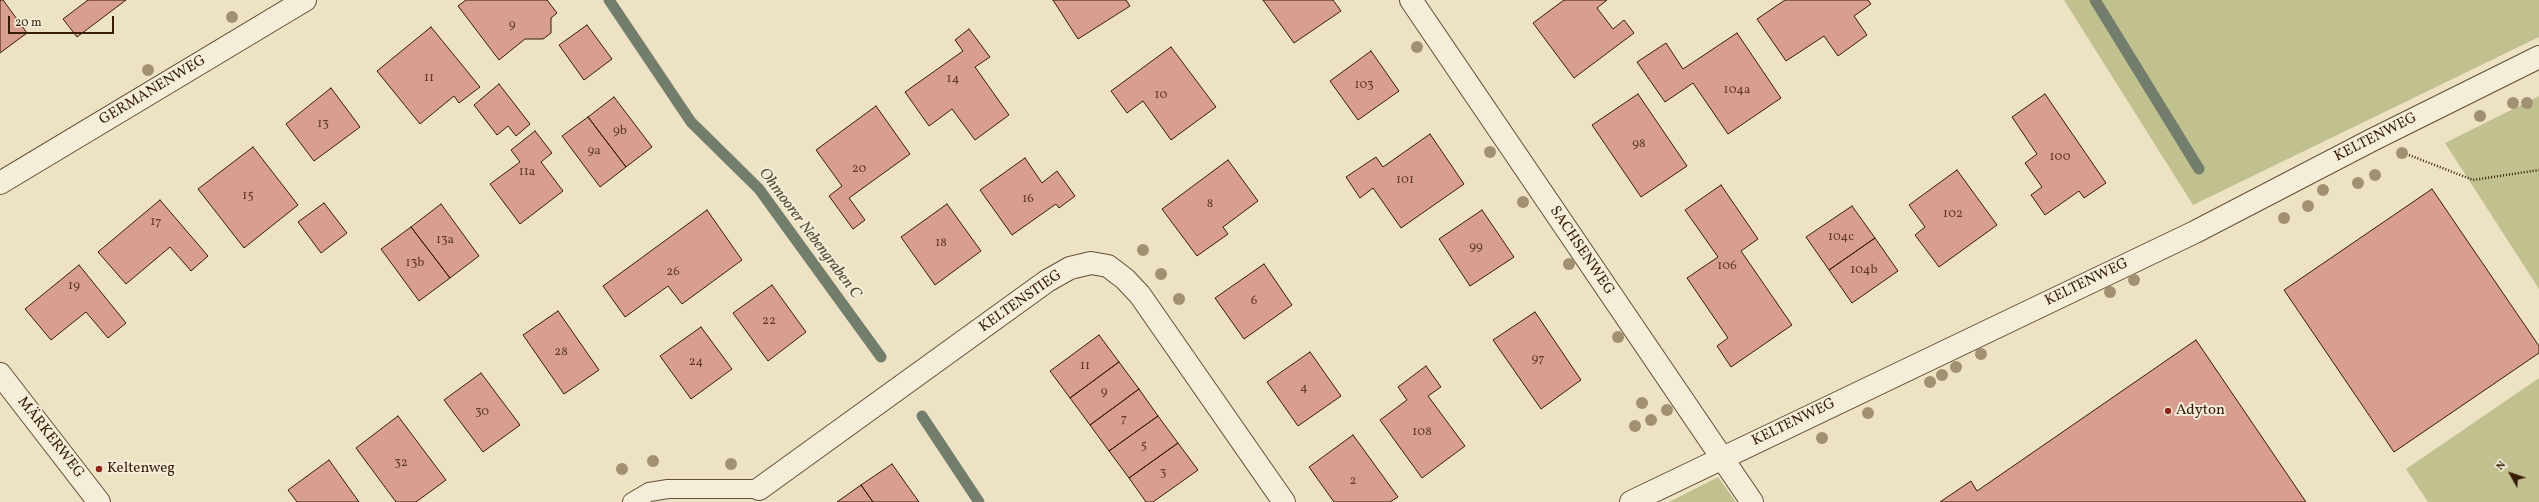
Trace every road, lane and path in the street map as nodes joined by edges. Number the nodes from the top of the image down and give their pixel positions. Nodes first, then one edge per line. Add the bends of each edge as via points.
1 (306, 0) edge
2 (1411, 0) edge
3 (2539, 58) edge
4 (2372, 140) junction
5 (2539, 170) edge
6 (0, 183) edge
7 (0, 374) edge
8 (1722, 458) junction
9 (759, 489) junction
10 (99, 502) edge
11 (632, 502) edge
12 (741, 502) edge
13 (1284, 502) edge
14 (1631, 502) edge
15 (1752, 502) edge

1 - 6 street, GERMANENWEG
2 - 8 street, SACHSENWEG
3 - 4 street, KELTENWEG
4 - 5 path via 2473,180
4 - 8 street, KELTENWEG via 2195,232
7 - 10 street, MÄRKERWEG
8 - 14 street, KELTENWEG
8 - 15 street, SACHSENWEG
9 - 11 lane via 668,489 649,492
9 - 12 lane
9 - 13 street, KELTENSTIEG via 1047,281 1070,268 1091,263 1108,266 1140,295

